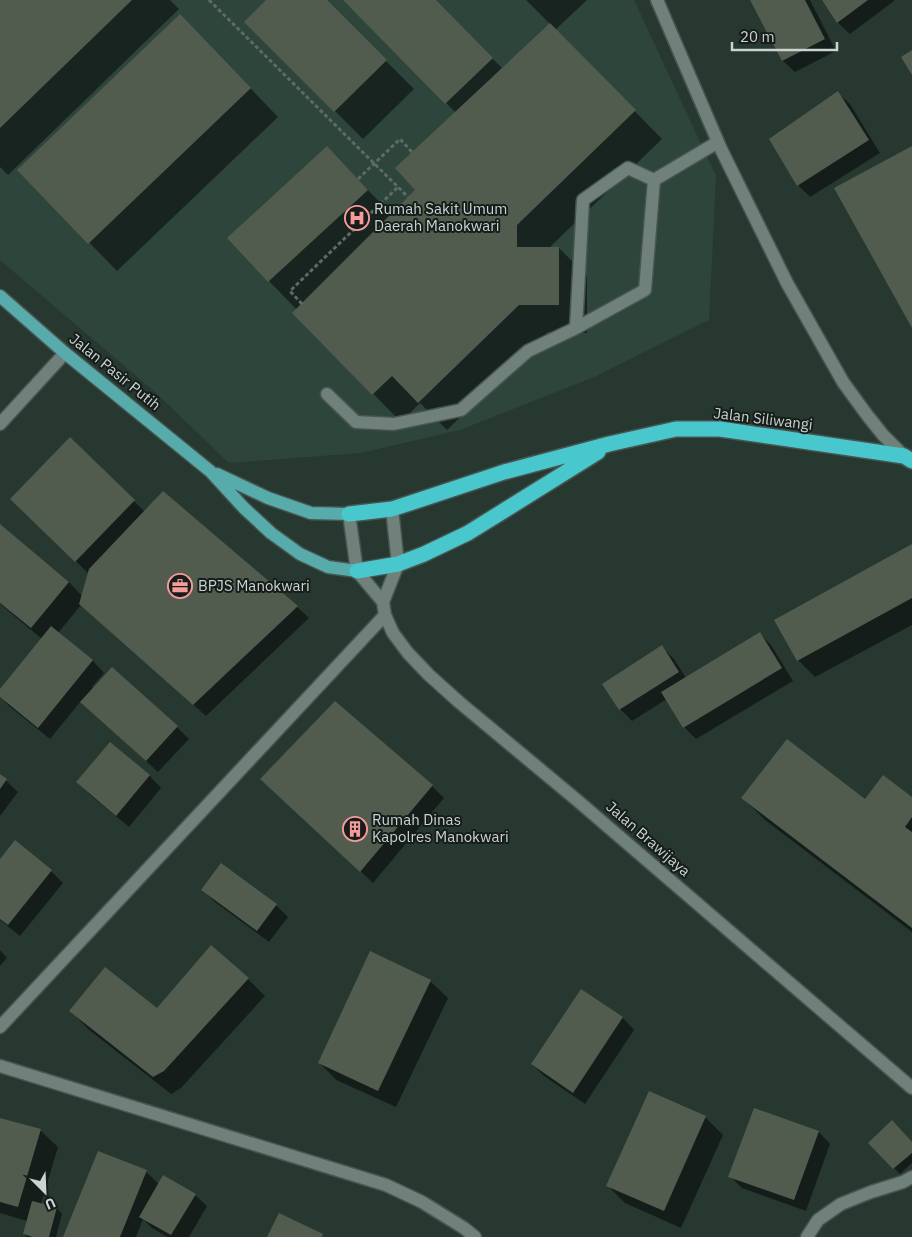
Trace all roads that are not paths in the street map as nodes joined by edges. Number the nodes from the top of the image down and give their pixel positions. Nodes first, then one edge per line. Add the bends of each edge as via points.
1 (657, 0) edge
2 (718, 142) junction
3 (654, 180) junction
4 (0, 296) edge
5 (576, 328) junction
6 (65, 353) junction
7 (327, 394) dead end
8 (0, 424) edge
9 (610, 444) junction
10 (908, 458) edge
11 (210, 470) junction
12 (392, 509) junction
13 (349, 514) junction
14 (398, 564) junction
15 (357, 571) junction
16 (383, 602) junction
17 (385, 615) junction
18 (0, 1027) edge
19 (0, 1066) edge
20 (912, 1088) edge
21 (912, 1177) edge
22 (475, 1237) edge
23 (807, 1237) edge

1 - 2 street
2 - 3 street
2 - 10 street via 787,283 842,382 883,435
3 - 5 street via 645,290
3 - 5 street via 628,168 583,200
4 - 6 main road, Jalan Pasir Putih
5 - 7 street via 528,351 461,410 394,424 356,422
6 - 8 street
6 - 11 main road, Jalan Pasir Putih
9 - 10 highway, Jalan Siliwangi via 676,429 720,429
9 - 12 highway, Jalan Siliwangi via 504,472
9 - 14 highway, Jalan Siliwangi via 468,533
11 - 13 main road, Jalan Pasir Putih via 268,498 312,512
11 - 15 main road, Jalan Pasir Putih via 244,508 300,554 328,567
12 - 13 highway, Jalan Siliwangi
12 - 14 street
13 - 15 street
14 - 15 highway, Jalan Siliwangi
14 - 16 street
15 - 16 street
16 - 17 street, Jalan Brawijaya
17 - 18 street
17 - 20 street, Jalan Brawijaya via 393,633 429,675
19 - 22 street via 386,1185 422,1202
21 - 23 street via 841,1204 818,1220

